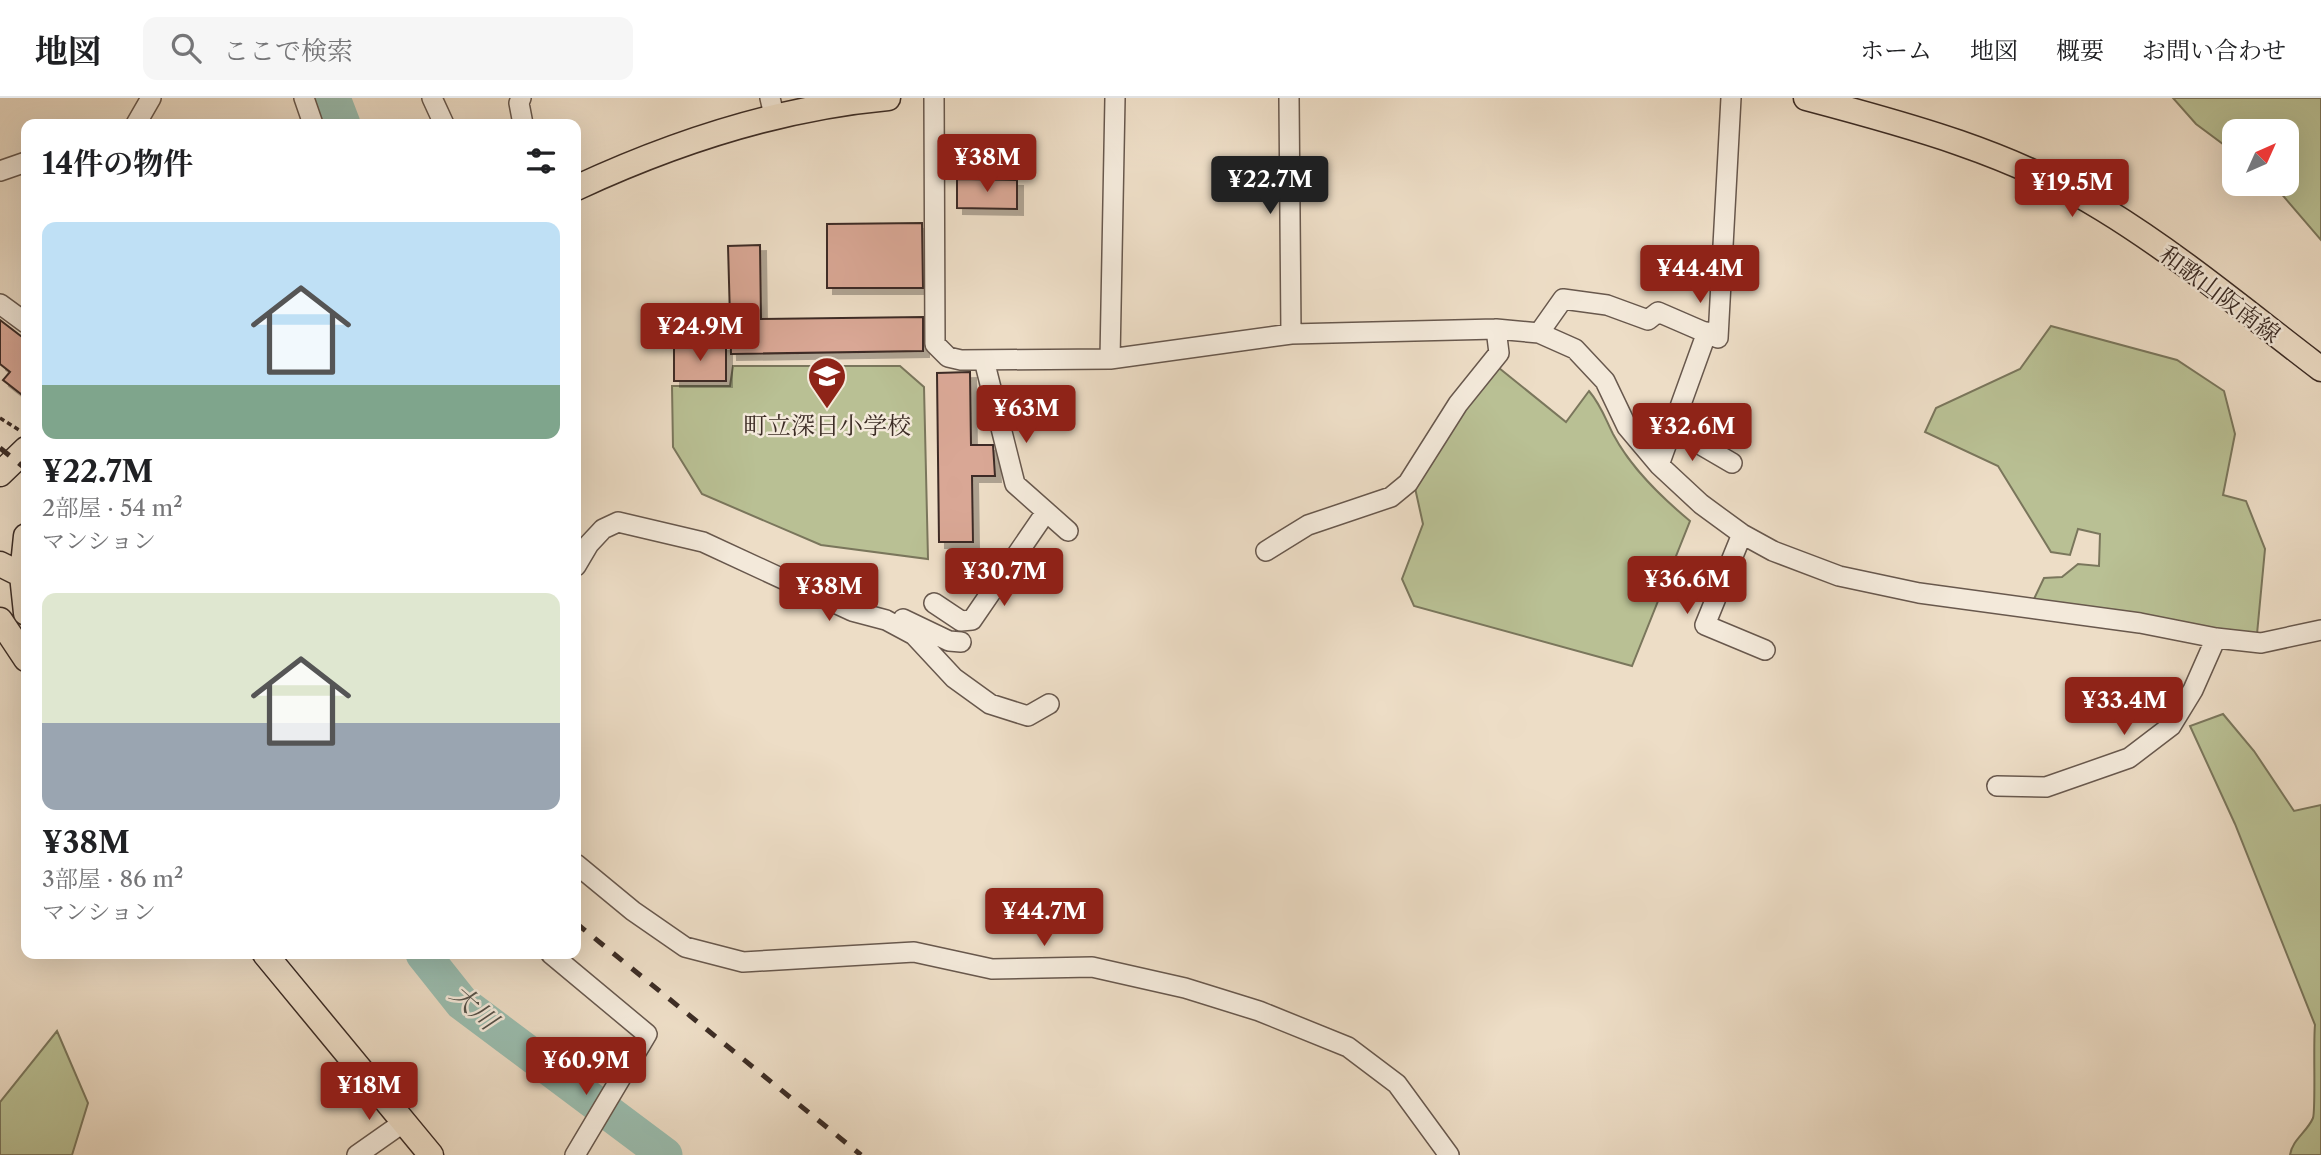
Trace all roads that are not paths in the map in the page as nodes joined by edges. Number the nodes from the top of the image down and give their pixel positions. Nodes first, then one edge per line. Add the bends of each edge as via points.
1 (151, 98) edge
2 (304, 98) edge
3 (432, 98) edge
4 (521, 98) edge
5 (888, 98) edge
6 (934, 98) edge
7 (1115, 98) edge
8 (1289, 98) edge
9 (1731, 98) edge
10 (1806, 98) edge
11 (772, 106) edge
12 (139, 119) edge
13 (311, 119) edge
14 (442, 119) edge
15 (522, 119) edge
16 (21, 164) edge
17 (0, 171) edge
18 (581, 186) edge
19 (0, 304) edge
20 (21, 319) edge
21 (1496, 329) junction
22 (1707, 332) junction
23 (1539, 333) junction
24 (1291, 334) junction
25 (1110, 359) junction
26 (984, 360) junction
27 (2321, 369) edge
28 (1672, 428) junction
29 (21, 446) edge
30 (1732, 463) dead end
31 (1659, 465) junction
32 (0, 474) edge
33 (1046, 512) junction
34 (1068, 530) dead end
35 (1742, 534) junction
36 (1266, 551) dead end
37 (581, 558) edge
38 (0, 564) edge
39 (21, 574) edge
40 (934, 603) dead end
41 (861, 614) junction
42 (0, 620) edge
43 (2321, 630) edge
44 (2216, 638) junction
45 (961, 642) dead end
46 (1765, 650) dead end
47 (21, 652) edge
48 (1049, 704) dead end
49 (1997, 786) dead end
50 (581, 868) edge
51 (269, 959) edge
52 (557, 959) edge
53 (404, 1122) junction
54 (580, 1148) edge
55 (357, 1155) edge
56 (431, 1155) edge
57 (1449, 1155) edge

1 - 12 street
2 - 13 street
3 - 14 street
4 - 15 street
5 - 11 main road
6 - 26 street via 935,344 947,357
7 - 25 street
8 - 24 street
9 - 22 street via 1718,338
10 - 27 main road, 和歌山阪南線 via 1902,123 2004,159 2102,209 2200,276
11 - 18 main road
16 - 17 street
19 - 20 street
21 - 23 street
21 - 24 street
21 - 36 street via 1500,353 1458,404 1408,483 1391,497 1308,525
22 - 23 street via 1658,312 1648,320 1607,305 1563,299
22 - 28 street
23 - 31 street via 1575,349 1605,381 1627,427
24 - 25 street
25 - 26 street
26 - 33 street via 1015,484
28 - 30 street
28 - 31 street
29 - 32 main road
31 - 35 street
33 - 34 street
33 - 40 street via 972,620 961,621
35 - 44 street via 1839,576 1919,593
35 - 46 street via 1706,625
37 - 41 street via 603,529 618,522 632,524 703,542
38 - 39 main road
41 - 45 street via 897,617
41 - 48 street via 886,620 914,635 954,678 990,704 1028,716
42 - 47 main road
43 - 44 street via 2261,643
44 - 49 street via 2171,726 2129,758 2046,786
50 - 57 street via 685,947 743,962 914,952 992,969 1092,967 1185,988 1259,1012 1348,1047 1397,1084
51 - 53 main road
52 - 54 street via 647,1034
53 - 55 street
53 - 56 main road

